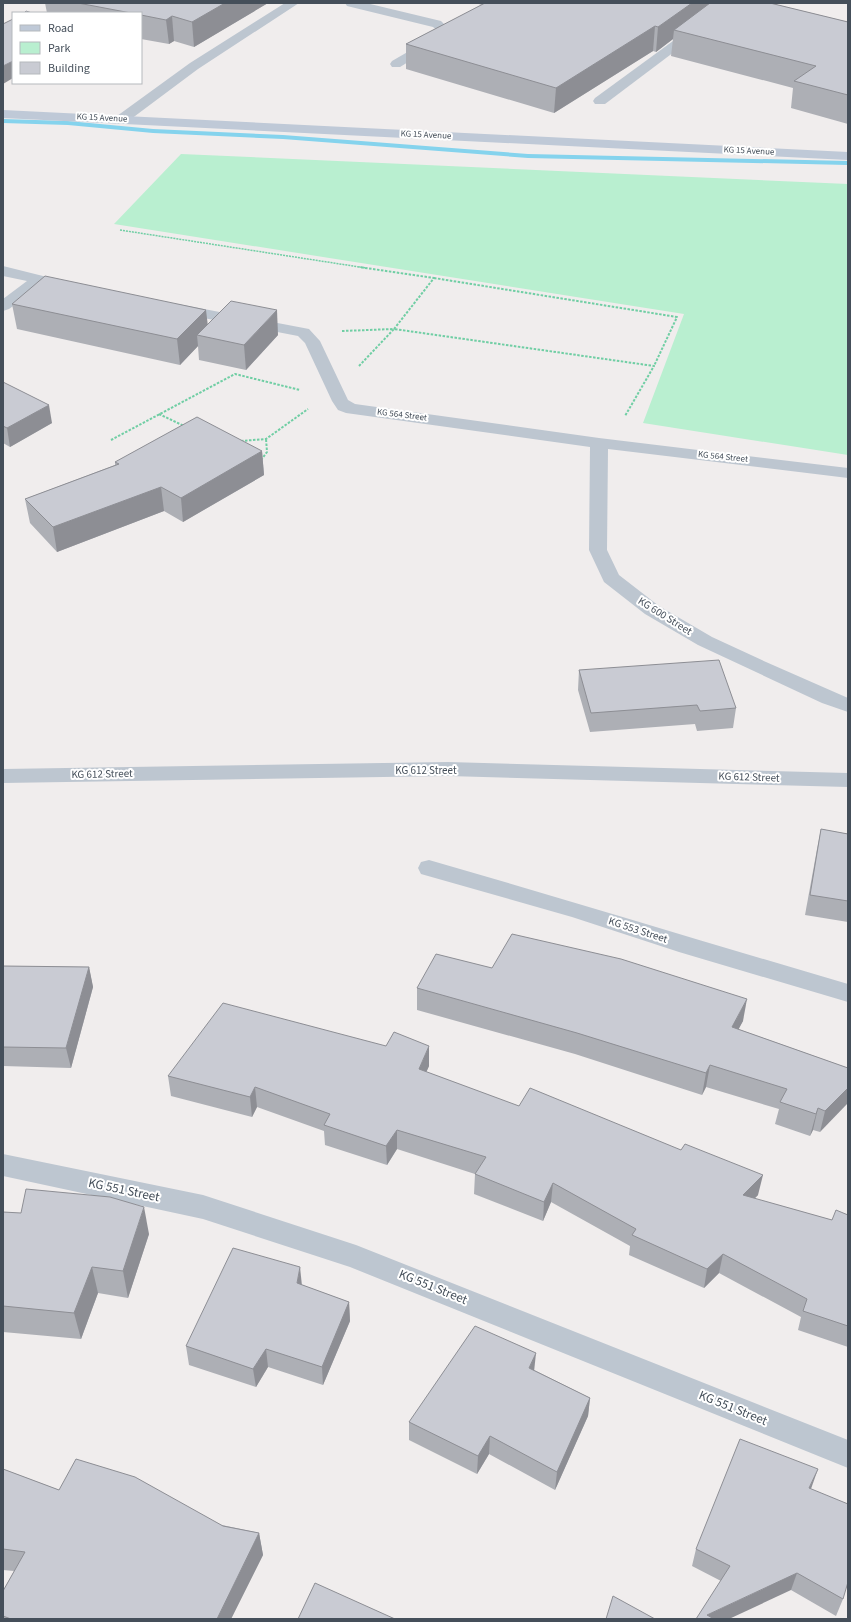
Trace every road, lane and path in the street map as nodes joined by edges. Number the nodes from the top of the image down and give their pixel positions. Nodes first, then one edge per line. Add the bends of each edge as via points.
1 (293, 3) edge
2 (351, 3) edge
3 (732, 3) edge
4 (396, 64) dead end
5 (600, 101) dead end
6 (3, 114) edge
7 (122, 119) junction
8 (848, 156) edge
9 (120, 230) dead end
10 (3, 271) edge
11 (434, 278) junction
12 (39, 280) junction
13 (83, 290) edge
14 (3, 306) edge
15 (164, 306) edge
16 (394, 329) junction
17 (303, 332) junction
18 (654, 366) junction
19 (330, 393) junction
20 (159, 414) junction
21 (188, 428) edge
22 (266, 439) junction
23 (111, 440) dead end
24 (235, 443) edge
25 (604, 444) junction
26 (258, 462) edge
27 (848, 473) edge
28 (848, 705) edge
29 (3, 776) edge
30 (848, 780) edge
31 (429, 868) dead end
32 (848, 994) edge
33 (3, 1165) edge
34 (848, 1454) edge

1 - 7 street via 194,66
2 - 4 street via 437,24 443,30 443,37
3 - 5 street
6 - 7 main road, KG 15 Avenue
7 - 8 main road, KG 15 Avenue
9 - 11 path
10 - 12 street
11 - 16 path
11 - 18 path via 677,317
12 - 13 street
12 - 14 street
15 - 17 street
16 - 17 path
16 - 18 path
16 - 19 path
17 - 19 street, KG 564 Street via 312,341
18 - 25 path
19 - 20 path via 235,374
19 - 22 path
19 - 25 street, KG 564 Street via 344,406 352,409
20 - 21 path
20 - 23 path
22 - 24 path
22 - 26 path via 267,452
25 - 27 street, KG 564 Street
25 - 28 street, KG 600 Street via 597,522 598,550 611,578 652,610 705,641
29 - 30 street, KG 612 Street via 448,769
31 - 32 street, KG 553 Street via 576,910
33 - 34 street, KG 551 Street via 203,1207 356,1257

